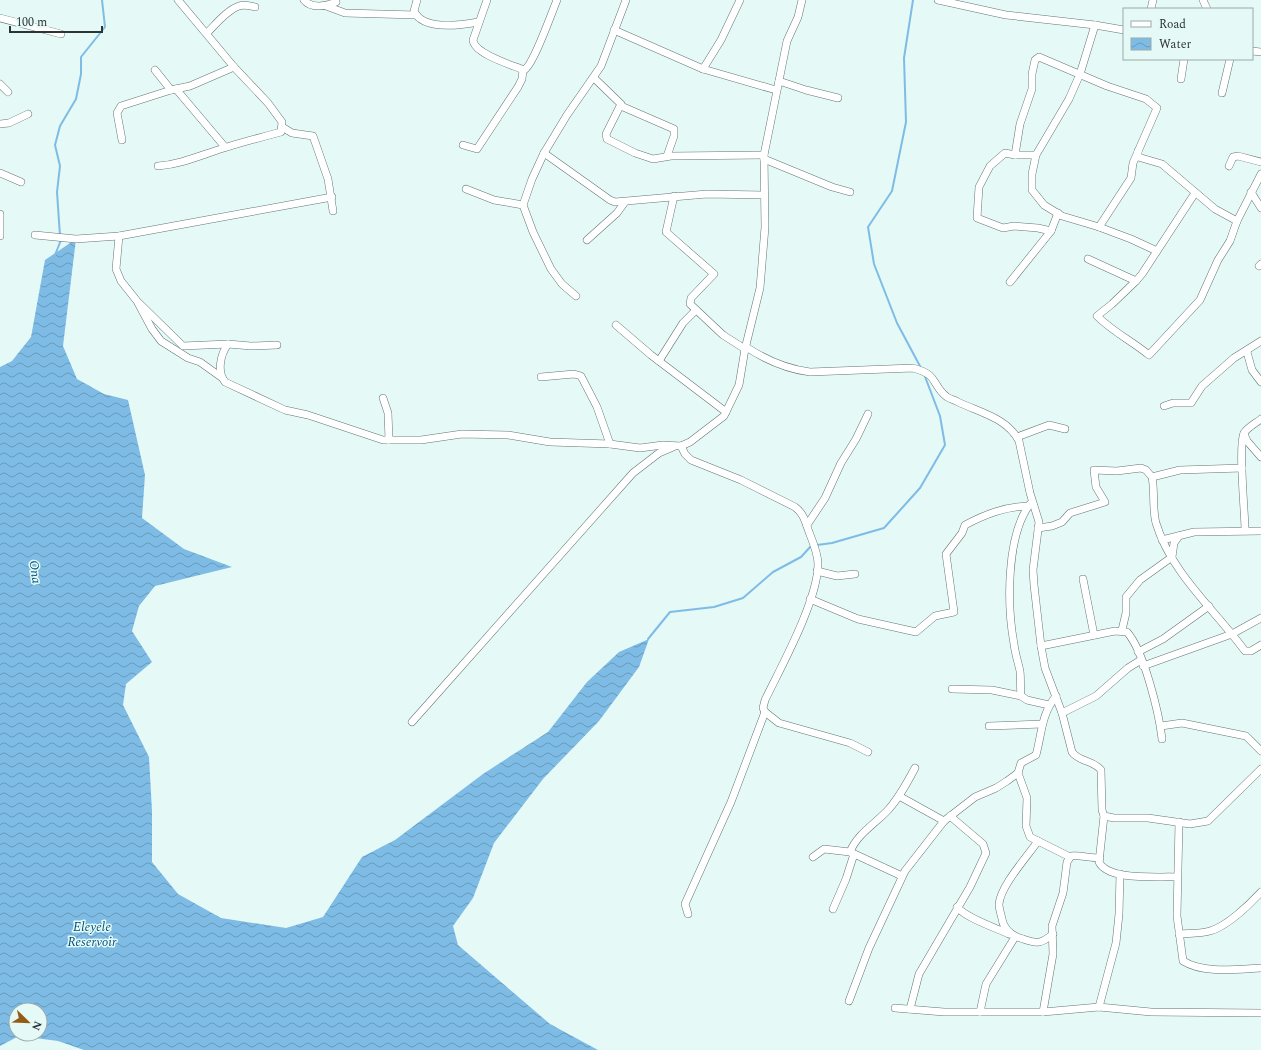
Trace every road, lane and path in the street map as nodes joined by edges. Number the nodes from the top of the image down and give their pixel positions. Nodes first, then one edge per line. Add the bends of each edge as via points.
1 (178, 0) edge
2 (304, 0) edge
3 (417, 0) edge
4 (487, 0) edge
5 (557, 0) edge
6 (626, 0) edge
7 (740, 0) edge
8 (802, 0) edge
9 (938, 0) edge
10 (336, 2) dead end
11 (973, 3) edge
12 (326, 6) junction
13 (255, 7) dead end
14 (416, 15) junction
15 (0, 18) edge
16 (478, 22) junction
17 (1095, 25) junction
18 (614, 30) junction
19 (1123, 30) edge
20 (207, 33) junction
21 (61, 34) dead end
22 (1184, 60) edge
23 (1230, 60) edge
24 (234, 67) junction
25 (703, 69) junction
26 (155, 70) dead end
27 (523, 70) junction
28 (1080, 74) junction
29 (594, 78) junction
30 (1182, 79) dead end
31 (779, 81) junction
32 (0, 84) edge
33 (174, 89) junction
34 (776, 90) junction
35 (8, 92) dead end
36 (1222, 93) dead end
37 (838, 98) dead end
38 (621, 106) junction
39 (28, 114) dead end
40 (0, 124) edge
41 (282, 127) junction
42 (122, 140) dead end
43 (463, 144) dead end
44 (225, 147) junction
45 (1138, 151) junction
46 (544, 153) junction
47 (1015, 155) junction
48 (1036, 155) junction
49 (667, 156) junction
50 (764, 157) junction
51 (1261, 162) edge
52 (158, 166) dead end
53 (1229, 166) dead end
54 (0, 173) edge
55 (1261, 174) edge
56 (21, 182) dead end
57 (466, 189) dead end
58 (850, 192) dead end
59 (1251, 192) junction
60 (1195, 193) junction
61 (764, 195) junction
62 (674, 196) junction
63 (332, 197) junction
64 (625, 202) junction
65 (523, 205) junction
66 (1261, 208) edge
67 (333, 211) dead end
68 (1058, 213) junction
69 (0, 214) edge
70 (1237, 221) junction
71 (1099, 227) junction
72 (1051, 231) junction
73 (35, 235) dead end
74 (0, 236) edge
75 (119, 236) junction
76 (587, 240) dead end
77 (1157, 251) junction
78 (1088, 260) dead end
79 (1136, 281) junction
80 (1010, 282) dead end
81 (576, 296) dead end
82 (136, 301) junction
83 (696, 310) junction
84 (616, 325) dead end
85 (1261, 341) edge
86 (228, 344) junction
87 (277, 344) dead end
88 (745, 348) junction
89 (1247, 352) junction
90 (659, 361) junction
91 (221, 377) junction
92 (541, 377) dead end
93 (1261, 382) edge
94 (383, 398) dead end
95 (1164, 406) dead end
96 (726, 412) junction
97 (868, 414) dead end
98 (1261, 419) edge
99 (1066, 429) dead end
100 (1244, 434) junction
101 (1017, 436) junction
102 (389, 440) junction
103 (610, 444) junction
104 (678, 446) junction
105 (1261, 457) edge
106 (1242, 468) junction
107 (1152, 477) junction
108 (1030, 503) junction
109 (807, 525) junction
110 (1038, 528) junction
111 (1246, 530) junction
112 (1261, 531) edge
113 (1179, 536) junction
114 (1162, 540) junction
115 (1172, 557) junction
116 (817, 571) junction
117 (855, 574) dead end
118 (1083, 579) dead end
119 (810, 599) junction
120 (1208, 606) junction
121 (1261, 618) edge
122 (1122, 630) junction
123 (1232, 634) junction
124 (1094, 635) junction
125 (1261, 644) edge
126 (1040, 646) junction
127 (1138, 652) junction
128 (1142, 663) junction
129 (952, 689) dead end
130 (1022, 696) junction
131 (1056, 696) junction
132 (1048, 705) junction
133 (765, 712) junction
134 (1062, 713) junction
135 (412, 722) dead end
136 (1042, 724) junction
137 (989, 726) dead end
138 (1161, 726) junction
139 (1162, 739) dead end
140 (1261, 751) edge
141 (868, 752) dead end
142 (915, 768) dead end
143 (1261, 769) edge
144 (1018, 773) junction
145 (899, 796) junction
146 (1104, 816) junction
147 (947, 818) junction
148 (1179, 822) junction
149 (1038, 841) junction
150 (852, 853) junction
151 (813, 857) dead end
152 (1070, 857) junction
153 (1100, 858) junction
154 (1120, 874) junction
155 (902, 876) junction
156 (1177, 877) junction
157 (1261, 892) edge
158 (958, 906) junction
159 (833, 909) dead end
160 (688, 914) dead end
161 (1053, 934) junction
162 (1179, 934) junction
163 (1013, 936) junction
164 (1261, 968) edge
165 (849, 1001) dead end
166 (1099, 1007) junction
167 (895, 1008) dead end
168 (910, 1009) junction
169 (980, 1012) junction
170 (1043, 1012) junction
171 (1261, 1013) edge

1 - 20 street
2 - 12 street via 306,3
3 - 14 street via 414,7
4 - 16 street
5 - 27 street via 528,69
6 - 18 street
7 - 25 street via 721,40
8 - 31 street via 798,17 787,41
9 - 11 street
10 - 12 street
11 - 17 street via 1006,15
12 - 14 street via 345,13
13 - 20 street via 239,6
14 - 16 street via 444,26
15 - 21 street
16 - 27 street via 473,40 476,48
17 - 19 street
17 - 28 street
18 - 25 street
18 - 29 street
20 - 24 street
22 - 30 street
23 - 36 street
24 - 33 street via 190,86
24 - 41 street via 268,102 282,122
25 - 34 street
26 - 33 street
27 - 43 street via 518,87 477,148
28 - 45 street via 1155,104 1157,108
28 - 47 street via 1039,57 1035,60 1032,90 1020,124
28 - 48 street via 1066,105
29 - 38 street via 620,102
29 - 46 street
31 - 34 street
31 - 37 street
32 - 35 street
33 - 42 street via 121,106 117,113
33 - 44 street
34 - 50 street
38 - 49 street via 674,129
38 - 49 street via 606,134 607,138 646,158
39 - 40 street
41 - 44 street via 281,132
41 - 63 street via 292,133 313,136
44 - 52 street via 197,158
45 - 60 street via 1138,157 1162,164
45 - 71 street via 1131,178
46 - 64 street via 610,200
46 - 65 street
47 - 48 street
47 - 72 street via 1005,153 990,166 979,187 977,218 1004,228 1014,226
48 - 68 street via 1032,190 1044,205
49 - 50 street
50 - 58 street via 826,185
50 - 61 street
51 - 53 street via 1238,156 1233,157
54 - 56 street
55 - 59 street
57 - 65 street via 494,200
59 - 66 street
59 - 70 street
60 - 70 street
60 - 77 street
61 - 62 street
61 - 88 street via 765,227 760,288
62 - 64 street
62 - 83 street via 666,232 714,274 689,301
63 - 67 street
63 - 75 street
64 - 76 street via 617,213
65 - 81 street via 551,269 562,284
68 - 71 street via 1077,222
68 - 72 street
69 - 74 street
70 - 79 street via 1230,241 1218,260 1200,300 1149,355 1097,316
71 - 77 street via 1131,238
72 - 80 street
73 - 75 street via 76,239
75 - 82 street via 116,269 125,288
77 - 79 street
78 - 79 street
82 - 86 street via 183,346
82 - 91 street via 160,341 188,358 200,362
83 - 88 street via 723,335
83 - 90 street via 683,323
84 - 90 street
85 - 89 street
86 - 87 street
86 - 91 street via 220,362
88 - 96 street via 739,385
88 - 101 street via 778,365 802,371 913,368 923,370 934,378 947,397 1008,425
89 - 93 street via 1252,370
89 - 95 street via 1234,358 1202,386 1191,403
90 - 96 street
91 - 102 street via 225,382 285,410
92 - 103 street via 574,374 581,376 597,407
94 - 102 street via 388,413
96 - 104 street via 717,423
97 - 109 street via 825,498
98 - 100 street
99 - 101 street via 1049,425
100 - 105 street
100 - 106 street
101 - 108 street
102 - 103 street via 421,440 462,434 508,435 550,442
103 - 104 street via 640,448
104 - 109 street via 692,460 742,480 795,507 802,513
104 - 135 street via 659,453 634,473
106 - 107 street via 1180,470
106 - 111 street
107 - 110 street via 1141,468 1094,470 1096,487 1105,502 1070,513 1062,522 1052,526
107 - 114 street via 1155,520
108 - 110 street via 1040,522
108 - 119 street via 990,513 965,526 962,534 946,554 954,612 935,616 916,632 858,618
108 - 130 street via 1019,524 1011,574 1013,643 1020,672
109 - 116 street via 818,562
110 - 126 street via 1034,585
111 - 112 street
111 - 113 street via 1194,532
113 - 114 street
113 - 115 street via 1174,543
114 - 115 street
115 - 120 street
115 - 122 street via 1140,580 1126,597
116 - 117 street via 837,576
116 - 119 street
118 - 124 street
119 - 133 street via 789,652 765,700
120 - 123 street
120 - 127 street via 1163,639
121 - 123 street
122 - 124 street
122 - 127 street via 1130,636
123 - 125 street via 1247,652
123 - 128 street
124 - 126 street
126 - 131 street
127 - 128 street
128 - 134 street via 1128,668 1096,696
128 - 138 street
129 - 130 street via 992,690
130 - 132 street via 1027,700
131 - 132 street
131 - 134 street
132 - 136 street
133 - 141 street via 779,723 850,743
133 - 160 street via 731,802 685,904
134 - 146 street via 1075,757 1094,764 1101,770
136 - 137 street
136 - 144 street via 1036,755 1020,763
138 - 139 street
138 - 140 street via 1182,723 1246,736
142 - 145 street
143 - 148 street via 1211,820 1195,824
144 - 147 street via 996,788 975,797
144 - 149 street via 1027,798 1028,833
145 - 147 street
145 - 150 street via 855,841
146 - 148 street
146 - 153 street
147 - 155 street
147 - 158 street via 983,844 986,853
148 - 156 street
149 - 152 street
149 - 163 street via 1009,881 999,904 1002,924
150 - 151 street via 824,849
150 - 155 street
150 - 159 street via 846,879
152 - 153 street via 1074,855
152 - 161 street via 1063,893 1052,926
153 - 154 street via 1102,867
154 - 156 street
154 - 166 street via 1116,943
155 - 165 street via 869,948
156 - 162 street
157 - 162 street via 1217,928 1209,932
158 - 163 street via 960,910 976,919
158 - 168 street via 919,974
161 - 163 street via 1042,942
161 - 170 street via 1051,971
162 - 164 street via 1184,960 1193,965 1220,970
163 - 169 street via 986,984
166 - 170 street
166 - 171 street via 1151,1012
167 - 168 street
168 - 169 street
169 - 170 street

